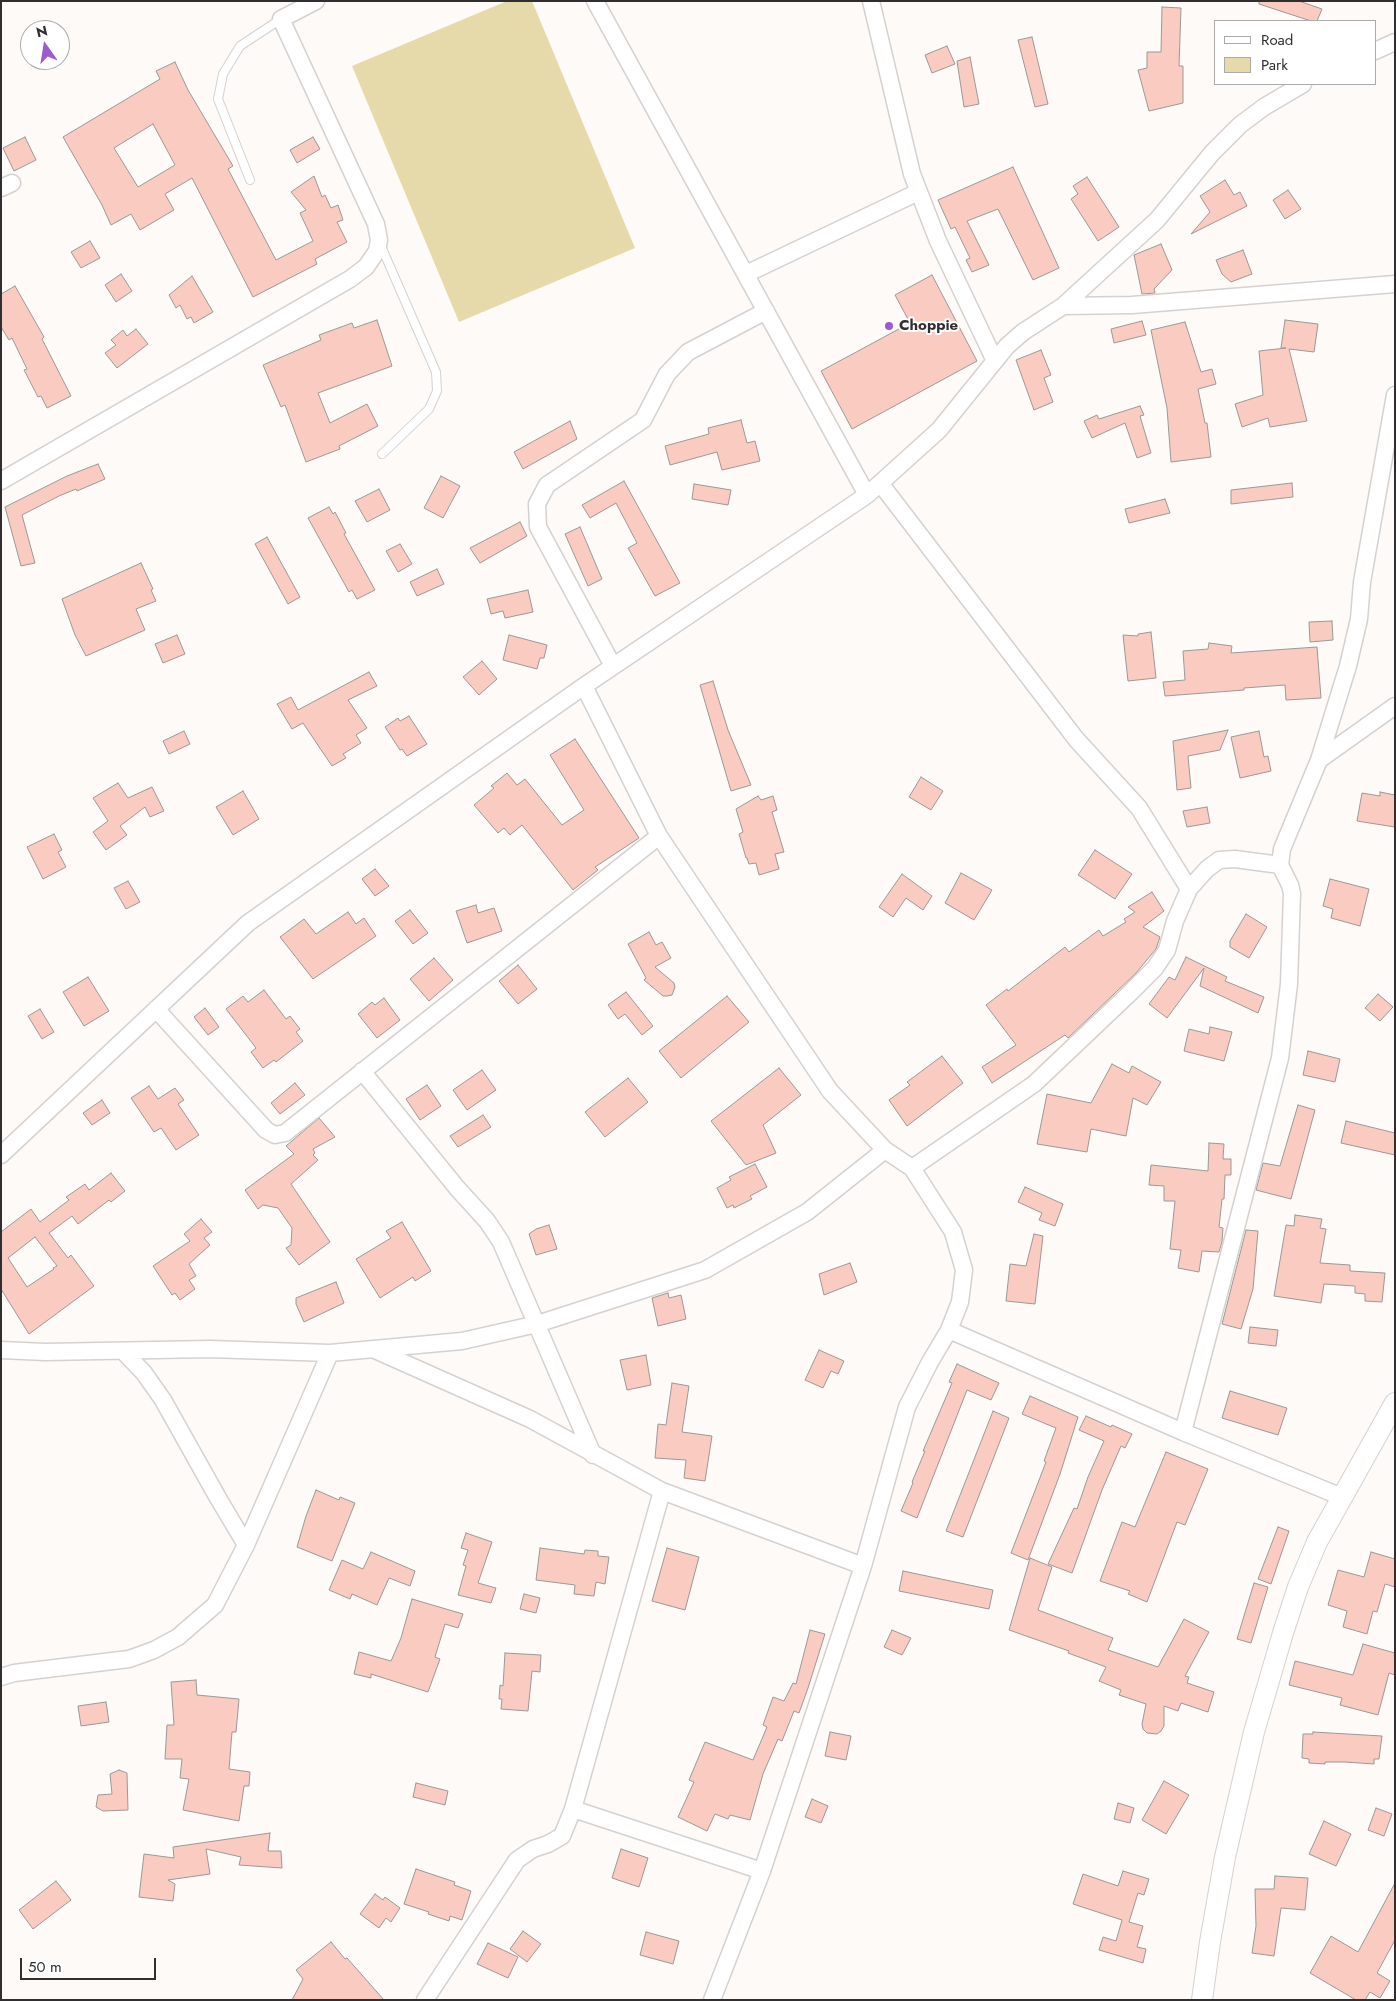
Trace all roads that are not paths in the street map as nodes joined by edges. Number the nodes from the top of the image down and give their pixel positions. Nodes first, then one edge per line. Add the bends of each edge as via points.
1 (316, 1) edge
2 (595, 1) edge
3 (871, 1) edge
4 (281, 20) junction
5 (1395, 42) edge
6 (1376, 51) edge
7 (1301, 85) edge
8 (250, 180) dead end
9 (912, 195) dead end
10 (379, 240) junction
11 (746, 274) junction
12 (1395, 284) edge
13 (1063, 306) junction
14 (766, 311) junction
15 (995, 360) junction
16 (1395, 395) edge
17 (1391, 439) edge
18 (382, 454) dead end
19 (1, 481) edge
20 (880, 483) junction
21 (867, 495) junction
22 (613, 666) junction
23 (584, 686) junction
24 (1395, 706) edge
25 (1319, 760) junction
26 (659, 836) junction
27 (1280, 865) junction
28 (1190, 889) junction
29 (156, 1008) junction
30 (362, 1070) junction
31 (886, 1150) junction
32 (1, 1155) edge
33 (912, 1168) junction
34 (537, 1324) junction
35 (949, 1330) junction
36 (5, 1347) edge
37 (371, 1348) junction
38 (123, 1351) junction
39 (330, 1353) junction
40 (1395, 1403) edge
41 (1183, 1432) junction
42 (593, 1455) junction
43 (662, 1491) junction
44 (1342, 1497) junction
45 (246, 1545) junction
46 (863, 1566) junction
47 (1, 1677) edge
48 (573, 1808) junction
49 (762, 1871) junction
50 (425, 2000) edge
51 (712, 2000) edge
52 (1202, 2000) edge

1 - 4 street
2 - 11 street
3 - 15 street via 912,174 938,240
4 - 8 lane via 240,46 223,74 218,99
4 - 10 street via 376,224
5 - 6 street
7 - 13 street via 1240,125 1212,153 1157,220
9 - 11 street
10 - 18 lane via 436,372 437,391 429,409
10 - 19 street via 377,251 366,267 350,278
11 - 14 street
12 - 13 street via 1132,305
13 - 15 street via 1023,332
14 - 21 street
14 - 22 street via 688,352 667,374 643,420 547,485 537,504 538,527
15 - 20 street via 940,430
16 - 17 street
17 - 25 street via 1362,582 1359,619
20 - 21 street
20 - 28 street via 1076,739 1139,808
21 - 22 street
22 - 23 street
23 - 26 street
23 - 29 street via 248,923
24 - 25 street
25 - 27 street via 1282,849
26 - 30 street
26 - 31 street via 830,1091
27 - 28 street via 1235,858 1219,860
27 - 41 street via 1292,893 1289,984 1280,1058
28 - 33 street via 1175,921 1167,950 1155,968 1034,1084
29 - 30 street via 266,1130 275,1135 285,1133
29 - 32 street
30 - 34 street via 456,1188 487,1221 501,1242
31 - 33 street
31 - 34 street via 807,1212 705,1270
33 - 35 street via 953,1232 964,1270 960,1302
34 - 37 street via 462,1340
34 - 42 street
35 - 41 street
35 - 46 street via 907,1407
36 - 38 street via 45,1352
37 - 39 street
37 - 42 street via 530,1419
38 - 39 street via 210,1349
38 - 45 street via 163,1400
39 - 45 street
40 - 44 street
41 - 44 street
42 - 43 street
43 - 46 street
43 - 48 street
44 - 52 street via 1317,1542 1298,1587 1254,1732 1225,1857
45 - 47 street via 215,1606 178,1637 154,1650 129,1659
46 - 49 street
48 - 49 street
48 - 50 street via 562,1836 518,1860
49 - 51 street

